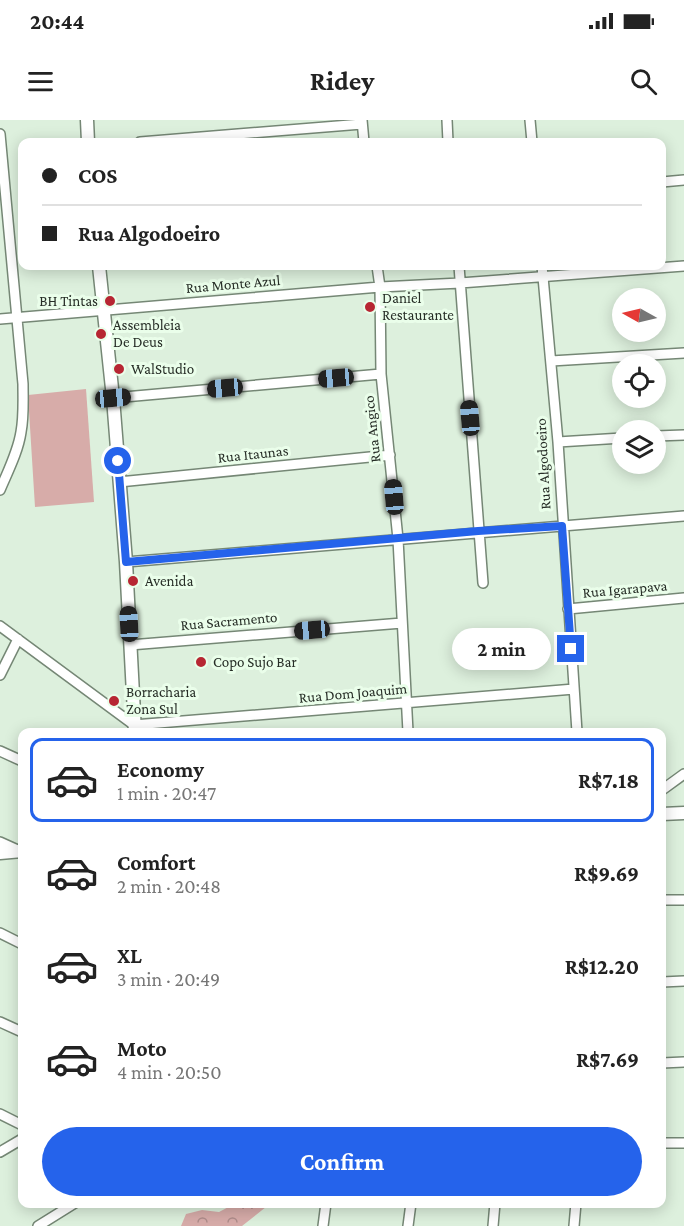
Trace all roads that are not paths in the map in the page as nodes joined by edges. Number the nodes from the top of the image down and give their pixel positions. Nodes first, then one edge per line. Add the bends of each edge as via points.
1 (87, 120) edge
2 (447, 120) edge
3 (530, 120) edge
4 (362, 122) edge
5 (0, 134) edge
6 (88, 138) edge
7 (184, 138) edge
8 (364, 138) edge
9 (448, 138) edge
10 (532, 138) edge
11 (684, 180) edge
12 (666, 182) edge
13 (684, 266) edge
14 (666, 267) edge
15 (99, 270) edge
16 (378, 270) edge
17 (459, 270) edge
18 (542, 270) edge
19 (628, 270) edge
20 (543, 276) junction
21 (460, 283) junction
22 (380, 287) junction
23 (103, 310) junction
24 (16, 318) junction
25 (0, 319) edge
26 (684, 353) edge
27 (551, 361) junction
28 (381, 374) junction
29 (113, 398) junction
30 (684, 435) edge
31 (666, 436) edge
32 (612, 439) edge
33 (558, 442) junction
34 (390, 455) junction
35 (119, 482) junction
36 (0, 490) edge
37 (684, 516) edge
38 (562, 526) junction
39 (478, 531) junction
40 (398, 540) junction
41 (126, 562) junction
42 (483, 584) dead end
43 (684, 598) edge
44 (568, 609) junction
45 (402, 622) junction
46 (0, 626) edge
47 (18, 639) junction
48 (130, 645) junction
49 (0, 675) edge
50 (574, 689) junction
51 (407, 704) junction
52 (133, 728) edge
53 (134, 728) edge
54 (145, 728) edge
55 (408, 728) edge
56 (577, 728) edge
57 (0, 751) edge
58 (18, 758) edge
59 (684, 774) edge
60 (666, 787) edge
61 (684, 813) edge
62 (666, 814) edge
63 (0, 842) edge
64 (18, 850) edge
65 (18, 852) edge
66 (0, 853) edge
67 (666, 900) edge
68 (684, 900) edge
69 (0, 933) edge
70 (18, 942) edge
71 (684, 981) edge
72 (666, 982) edge
73 (0, 1022) edge
74 (18, 1030) edge
75 (684, 1062) edge
76 (666, 1063) edge
77 (0, 1114) edge
78 (18, 1123) edge
79 (18, 1141) edge
80 (666, 1143) edge
81 (684, 1143) edge
82 (0, 1152) edge
83 (67, 1208) edge
84 (325, 1208) edge
85 (410, 1208) edge
86 (495, 1208) edge
87 (576, 1208) edge
88 (38, 1226) edge
89 (323, 1226) edge
90 (408, 1226) edge
91 (493, 1226) edge
92 (574, 1226) edge

1 - 6 street
2 - 9 street
3 - 10 street
4 - 7 street
4 - 8 street
5 - 24 street
11 - 12 street
13 - 14 street, Rua Monte Azul
15 - 23 street
16 - 22 street, Rua Angico
17 - 21 street
18 - 20 street, Rua Algodoeiro
19 - 20 street, Rua Monte Azul
20 - 21 street, Rua Monte Azul
20 - 27 street, Rua Algodoeiro
21 - 22 street, Rua Monte Azul
21 - 39 street
22 - 23 street, Rua Monte Azul
22 - 28 street, Rua Angico
23 - 24 street, Rua Monte Azul
23 - 29 street
24 - 25 street, Rua Monte Azul
24 - 36 street via 23,384 21,432
26 - 27 street
27 - 33 street, Rua Algodoeiro
28 - 29 street
28 - 34 street, Rua Angico
29 - 35 street
30 - 31 street
32 - 33 street
33 - 38 street, Rua Algodoeiro
34 - 35 street, Rua Itaunas
34 - 40 street, Rua Angico
35 - 41 street
37 - 38 street
38 - 39 street
38 - 44 street, Rua Algodoeiro
39 - 40 street
39 - 42 street
40 - 41 street
40 - 45 street, Rua Angico
41 - 48 street
43 - 44 street, Rua Igarapava
44 - 50 street, Rua Algodoeiro
45 - 48 street, Rua Sacramento
45 - 51 street, Rua Angico
46 - 47 street
47 - 49 street
47 - 52 street
48 - 53 street
50 - 51 street, Rua Dom Joaquim
50 - 56 street, Rua Algodoeiro
51 - 54 street, Rua Dom Joaquim
51 - 55 street, Rua Angico
57 - 58 street
59 - 60 street
61 - 62 street
63 - 64 street
65 - 66 street
67 - 68 street
69 - 70 street
71 - 72 street
73 - 74 street
75 - 76 street
77 - 78 street
79 - 82 street
80 - 81 street
83 - 88 street
84 - 89 street
85 - 90 street
86 - 91 street
87 - 92 street

